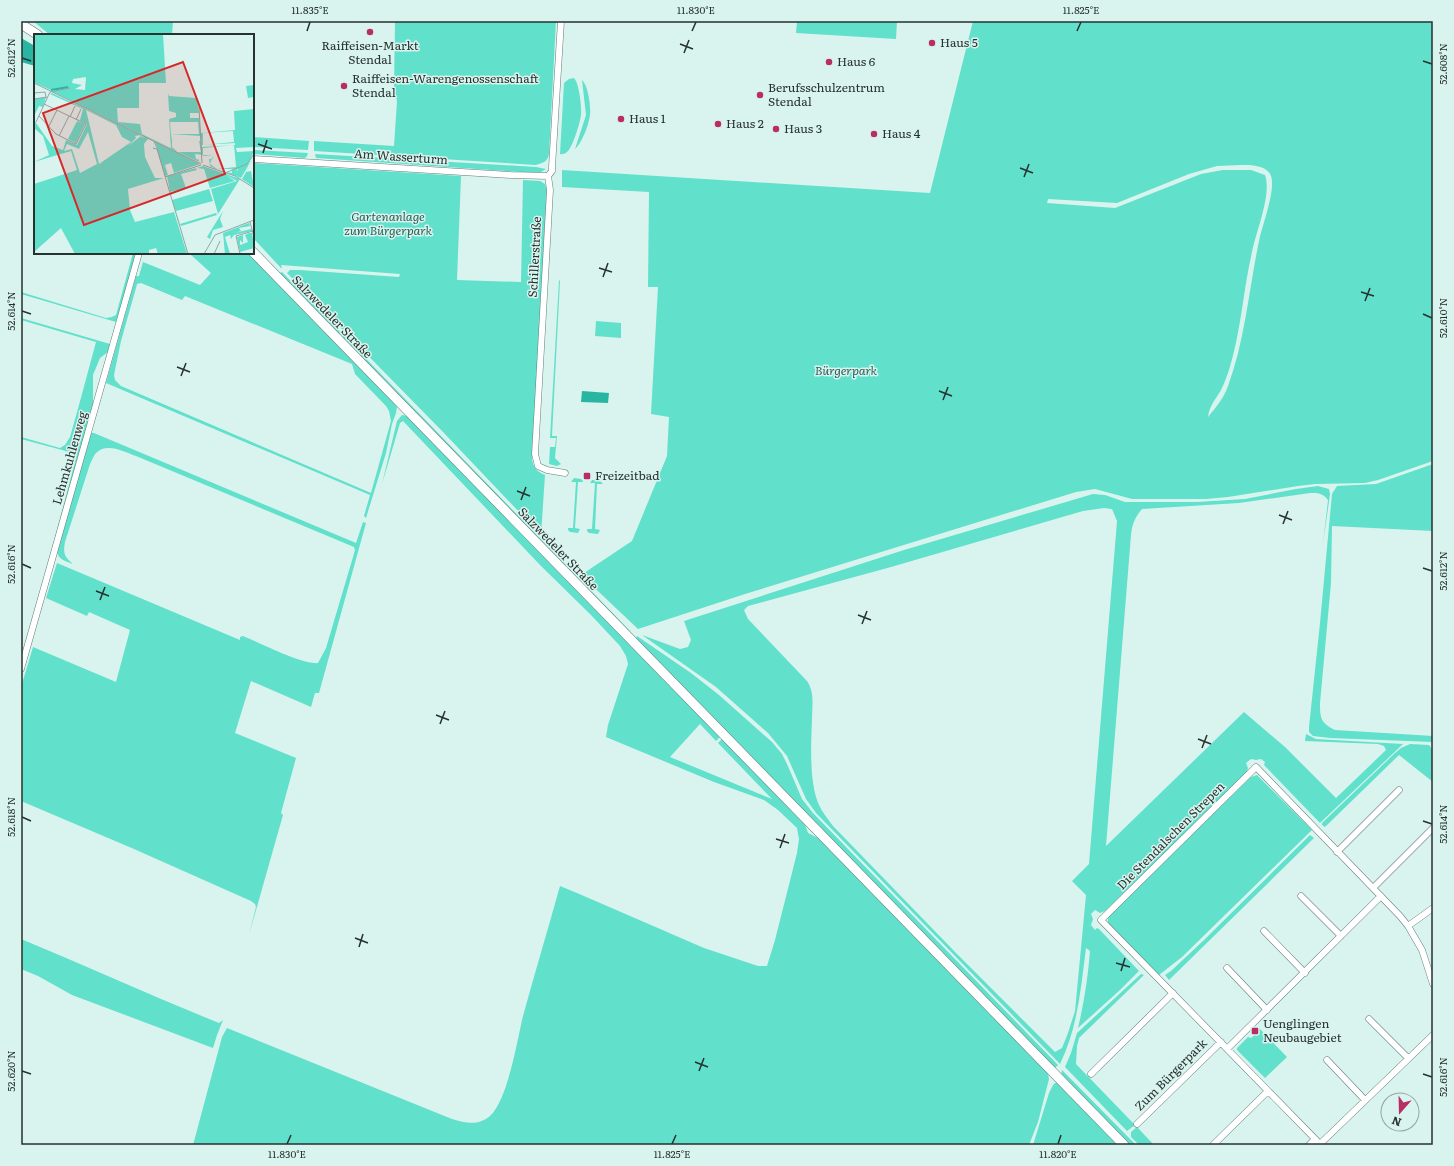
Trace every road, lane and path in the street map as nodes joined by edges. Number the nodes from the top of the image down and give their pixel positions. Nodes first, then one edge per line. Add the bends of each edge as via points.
1 (561, 21) edge
2 (21, 24) edge
3 (36, 34) edge
4 (254, 159) edge
5 (548, 176) junction
6 (254, 253) edge
7 (139, 254) edge
8 (566, 473) dead end
9 (21, 669) edge
10 (1399, 790) dead end
11 (1433, 828) edge
12 (1337, 852) junction
13 (1373, 888) junction
14 (1301, 896) dead end
15 (1381, 896) junction
16 (1433, 908) edge
17 (1408, 926) junction
18 (1264, 931) dead end
19 (1341, 936) junction
20 (1430, 965) edge
21 (1227, 968) dead end
22 (1305, 973) junction
23 (1433, 984) edge
24 (1165, 986) joint
25 (1173, 993) junction
26 (1267, 1010) junction
27 (1369, 1019) dead end
28 (1433, 1034) edge
29 (1220, 1042) junction
30 (1227, 1049) junction
31 (1408, 1058) junction
32 (1326, 1060) dead end
33 (1091, 1074) dead end
34 (1268, 1091) junction
35 (1365, 1100) junction
36 (1137, 1124) dead end
37 (1315, 1139) junction
38 (1124, 1145) edge
39 (1213, 1145) edge
40 (1309, 1145) edge
41 (1321, 1145) edge

1 - 5 street, Schillerstraße via 552,171
2 - 3 main road
4 - 5 street, Am Wasserturm
5 - 8 street, Schillerstraße via 550,190 535,454 541,469
6 - 38 main road, Salzwedeler Straße
7 - 9 street, Lehmkuhlenweg
10 - 12 street
11 - 13 street
12 - 13 street
12 - 24 street, Die Stendalschen Strepen via 1256,768 1101,920
13 - 15 street
14 - 19 street
15 - 17 street
15 - 19 street
16 - 17 street
17 - 20 street
18 - 22 street
19 - 22 street
20 - 23 street
21 - 26 street
22 - 26 street
24 - 25 street, Zum Bürgerpark
25 - 29 street, Zum Bürgerpark
25 - 33 street
26 - 30 street
27 - 31 street
28 - 31 street
29 - 30 street, Zum Bürgerpark
29 - 36 street, Zum Bürgerpark
30 - 34 street, Zum Bürgerpark
31 - 35 street
32 - 35 street
34 - 37 street, Zum Bürgerpark
34 - 39 street
35 - 41 street
37 - 40 street
37 - 41 street, Zum Bürgerpark

